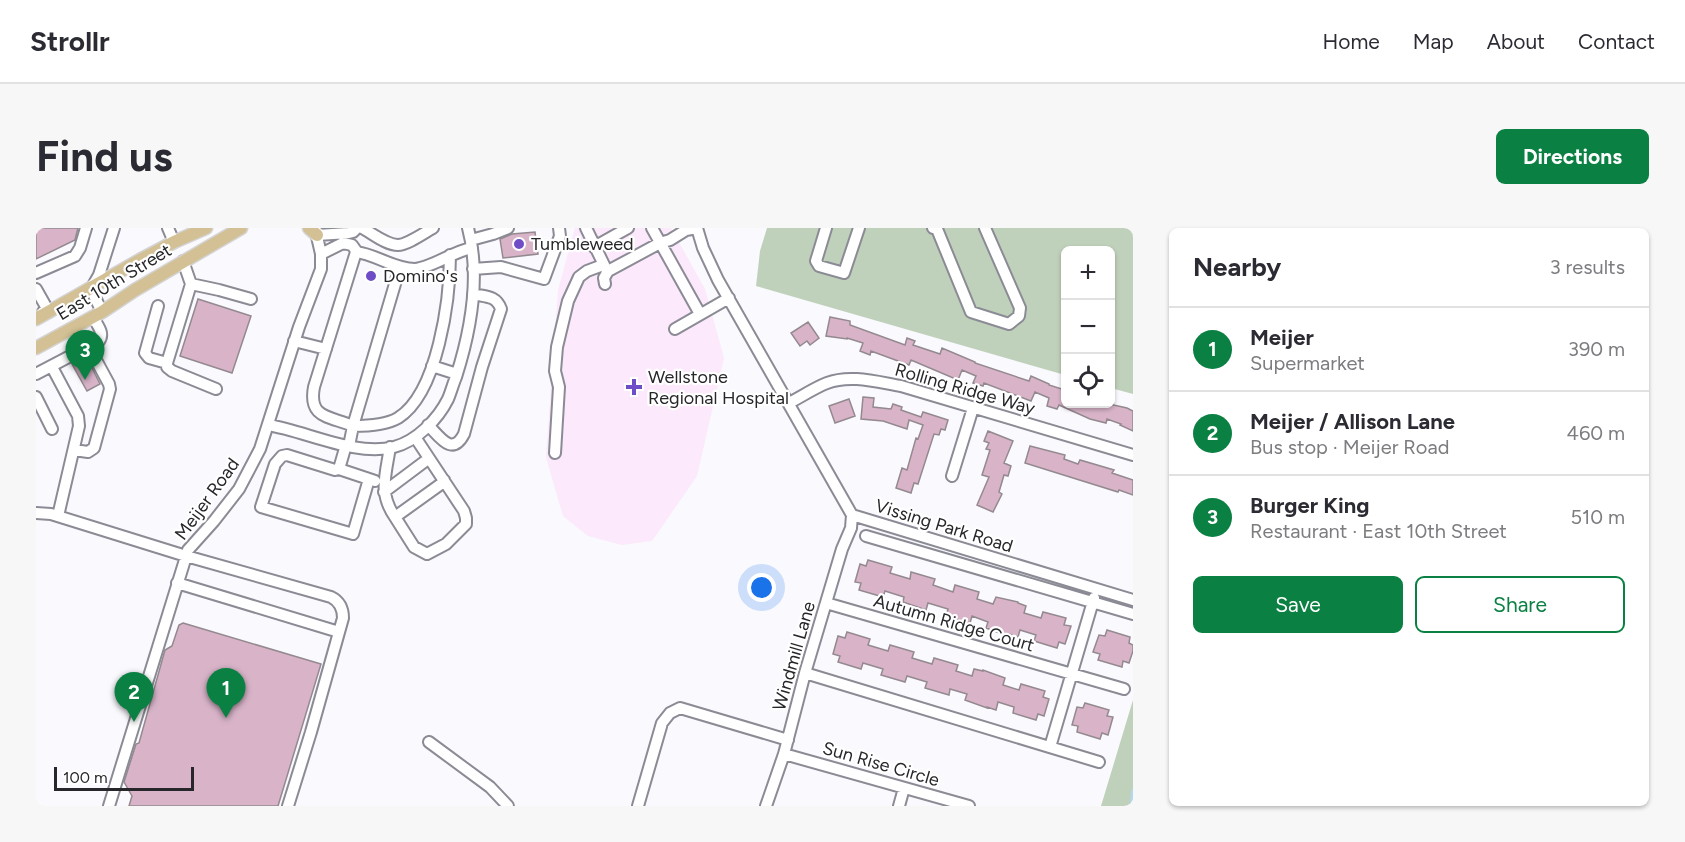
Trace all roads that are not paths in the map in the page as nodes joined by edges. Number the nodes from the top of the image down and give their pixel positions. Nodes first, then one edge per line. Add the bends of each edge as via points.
1 (86, 228) edge
2 (114, 228) edge
3 (168, 228) edge
4 (206, 228) edge
5 (241, 228) edge
6 (433, 228) edge
7 (468, 228) edge
8 (508, 228) edge
9 (559, 228) edge
10 (586, 228) edge
11 (628, 228) edge
12 (652, 228) edge
13 (697, 228) edge
14 (826, 228) edge
15 (859, 228) edge
16 (933, 228) edge
17 (985, 228) edge
18 (357, 229) edge
19 (313, 230) edge
20 (174, 242) junction
21 (660, 243) junction
22 (472, 244) junction
23 (594, 247) junction
24 (353, 248) junction
25 (321, 254) junction
26 (450, 255) junction
27 (183, 261) junction
28 (400, 267) junction
29 (473, 268) junction
30 (606, 268) junction
31 (36, 273) edge
32 (191, 284) junction
33 (605, 284) dead end
34 (36, 289) edge
35 (91, 289) junction
36 (472, 294) junction
37 (729, 298) junction
38 (251, 299) dead end
39 (158, 306) dead end
40 (50, 312) junction
41 (36, 313) edge
42 (700, 314) junction
43 (97, 315) junction
44 (36, 319) edge
45 (675, 329) dead end
46 (294, 341) junction
47 (89, 347) junction
48 (36, 348) edge
49 (326, 349) junction
50 (167, 363) junction
51 (432, 366) junction
52 (52, 367) junction
53 (457, 374) junction
54 (36, 375) edge
55 (216, 389) dead end
56 (36, 397) edge
57 (789, 403) junction
58 (973, 408) junction
59 (268, 425) junction
60 (428, 425) junction
61 (353, 426) junction
62 (52, 429) dead end
63 (415, 437) junction
64 (348, 446) junction
65 (390, 447) junction
66 (74, 450) junction
67 (555, 453) dead end
68 (1133, 455) edge
69 (428, 459) junction
70 (339, 469) junction
71 (952, 476) dead end
72 (369, 479) junction
73 (444, 480) junction
74 (384, 486) junction
75 (36, 513) edge
76 (852, 515) junction
77 (58, 516) junction
78 (395, 517) junction
79 (866, 536) dead end
80 (186, 556) junction
81 (177, 583) junction
82 (1096, 589) junction
83 (1133, 600) edge
84 (826, 603) junction
85 (1093, 603) junction
86 (1133, 614) edge
87 (339, 632) junction
88 (806, 673) junction
89 (1072, 675) junction
90 (1124, 689) dead end
91 (788, 740) junction
92 (429, 742) dead end
93 (1050, 747) junction
94 (784, 754) junction
95 (1099, 762) dead end
96 (904, 788) junction
97 (109, 806) edge
98 (288, 806) edge
99 (508, 806) edge
100 (638, 806) edge
101 (766, 806) edge
102 (899, 806) edge
103 (969, 806) edge

1 - 31 street via 75,256
2 - 35 street
3 - 20 street
4 - 20 main road, East 10th Street
5 - 27 main road, East 10th Street
6 - 18 street via 397,245
7 - 22 street
8 - 22 street
9 - 29 street via 560,236 544,279 501,267
10 - 23 street
11 - 23 street
12 - 21 street
13 - 21 street
13 - 37 street, Vissing Park Road
14 - 15 street via 816,261 819,266 844,273
16 - 17 street via 937,229 971,312 1009,324 1019,316 1020,308
18 - 19 street via 342,235
18 - 24 street
19 - 25 street, Meijer Road
20 - 35 main road, East 10th Street
21 - 30 street
21 - 42 street
22 - 26 street
22 - 29 street
23 - 30 street
24 - 25 street via 343,243
24 - 28 street
24 - 49 street
25 - 46 street, Meijer Road via 321,269
26 - 28 street via 416,269
26 - 51 street via 443,330
27 - 32 street
27 - 43 main road, East 10th Street
28 - 61 street
29 - 36 street
30 - 33 street
30 - 67 street via 587,271 579,277 568,301 557,347
32 - 38 street
32 - 50 street
34 - 40 street
35 - 40 main road, East 10th Street
35 - 43 street
36 - 53 street via 471,319
36 - 60 street via 495,298 501,309 464,434 459,442 447,444
37 - 42 street
37 - 57 street, Vissing Park Road
39 - 50 street via 146,353 149,358
40 - 41 street
40 - 44 main road, East 10th Street
42 - 45 street
43 - 47 street via 102,337
43 - 48 main road, East 10th Street
46 - 49 street
46 - 59 street, Meijer Road
47 - 52 street
47 - 66 street via 110,389 94,448 88,452
49 - 61 street via 314,387 313,406
50 - 55 street via 172,371
51 - 53 street
51 - 61 street via 417,400 397,419
52 - 54 street
52 - 66 street via 78,416 80,426
53 - 60 street via 448,399
56 - 62 street
57 - 58 street, Rolling Ridge Way via 827,383 851,378 901,386
57 - 76 street, Vissing Park Road
58 - 68 street, Rolling Ridge Way
58 - 71 street
59 - 64 street
59 - 80 street, Meijer Road via 261,448 239,489
60 - 63 street
61 - 64 street
63 - 65 street
63 - 69 street
64 - 65 street
64 - 70 street
65 - 74 street
66 - 77 street
69 - 73 street
69 - 74 street
70 - 72 street
70 - 72 street via 282,456 275,464 261,507 353,534
72 - 74 street
73 - 78 street
73 - 78 street via 466,518 466,524 446,544 427,554 414,547
74 - 78 street via 386,502
75 - 77 street
76 - 82 street, Vissing Park Road
76 - 84 street, Windmill Lane
77 - 80 street
79 - 85 street
80 - 81 street, Meijer Road
80 - 87 street via 331,597 342,608
81 - 87 street
81 - 97 street, Meijer Road
82 - 83 street, Vissing Park Road
82 - 85 street
84 - 88 street, Windmill Lane
84 - 89 street, Autumn Ridge Court
85 - 86 street
85 - 89 street
87 - 98 street
88 - 91 street, Windmill Lane
88 - 93 street
89 - 90 street, Autumn Ridge Court
89 - 93 street
91 - 94 street, Windmill Lane
91 - 100 street via 680,708 662,723
92 - 99 street via 490,787
93 - 95 street
94 - 96 street, Sun Rise Circle
94 - 101 street, Windmill Lane
96 - 102 street
96 - 103 street, Sun Rise Circle

